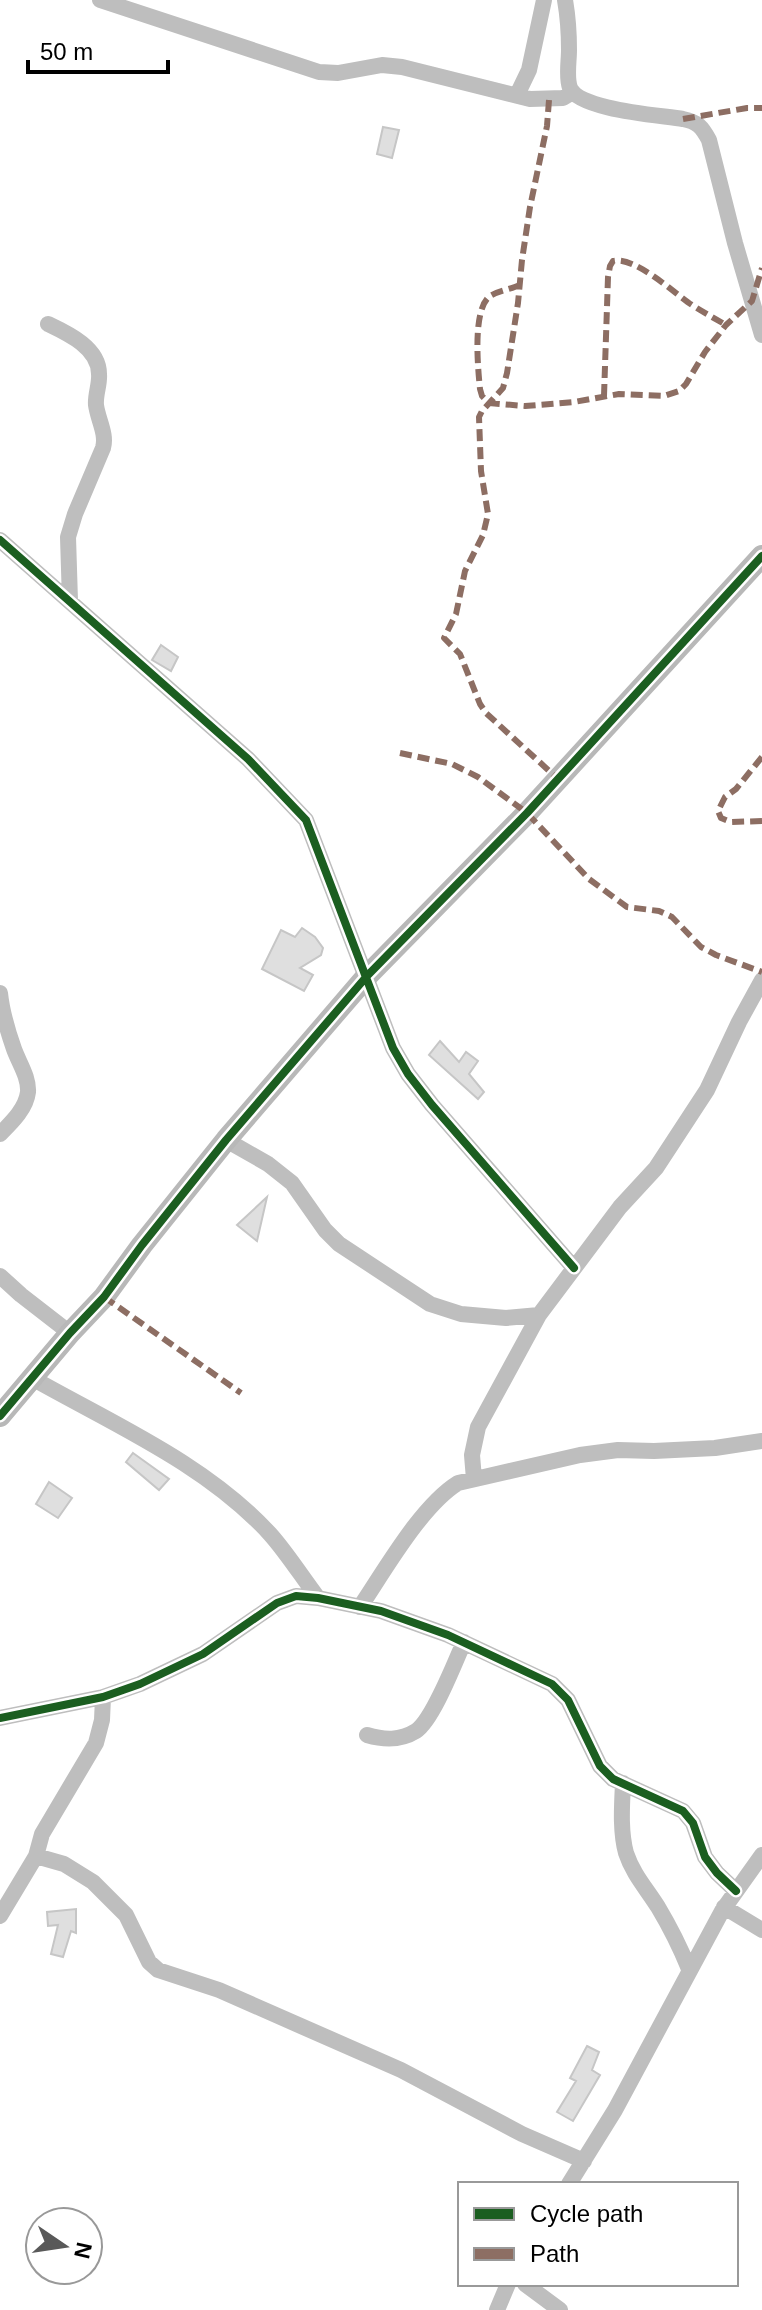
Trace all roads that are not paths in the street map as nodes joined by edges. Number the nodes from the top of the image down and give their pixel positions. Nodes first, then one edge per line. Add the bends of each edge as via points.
1 (100, 0) edge
2 (544, 0) edge
3 (565, 0) edge
4 (573, 92) junction
5 (517, 95) junction
6 (48, 324) dead end
7 (762, 335) edge
8 (0, 540) edge
9 (762, 556) edge
10 (70, 601) junction
11 (367, 976) junction
12 (762, 980) edge
13 (0, 993) edge
14 (0, 1134) edge
15 (226, 1140) junction
16 (574, 1268) junction
17 (0, 1276) edge
18 (539, 1315) junction
19 (70, 1333) junction
20 (32, 1378) junction
21 (0, 1416) edge
22 (762, 1441) edge
23 (474, 1479) junction
24 (318, 1598) junction
25 (360, 1607) junction
26 (464, 1642) junction
27 (103, 1697) junction
28 (0, 1718) edge
29 (367, 1735) dead end
30 (623, 1783) junction
31 (762, 1855) edge
32 (36, 1856) junction
33 (736, 1891) junction
34 (724, 1907) junction
35 (0, 1916) edge
36 (762, 1930) edge
37 (689, 1969) junction
38 (584, 2161) junction
39 (570, 2182) edge
40 (507, 2286) edge
41 (528, 2286) edge
42 (497, 2310) edge
43 (560, 2310) edge

1 - 5 street via 319,72 402,67
2 - 5 street via 529,70
3 - 4 street
4 - 5 street via 549,100
4 - 7 street via 597,106 683,119 702,127
6 - 10 street via 95,356 100,377 96,404 105,439 68,537
8 - 10 street
9 - 11 street via 527,813
10 - 11 street via 248,759 306,820
11 - 15 street
11 - 16 street via 408,1074
12 - 16 street via 707,1090 665,1155
13 - 14 street via 28,1091 17,1116
15 - 18 street via 292,1183 339,1244 430,1304 461,1314
15 - 19 street
16 - 18 street
17 - 19 street
18 - 23 street via 478,1427
19 - 20 street
20 - 21 street
20 - 24 street via 184,1463 227,1495 270,1535
22 - 23 street via 580,1455
23 - 25 street via 445,1491
24 - 25 street
24 - 27 street via 296,1596 277,1603 203,1654
25 - 26 street
26 - 29 street via 418,1730 393,1739
26 - 30 street via 552,1684 568,1700 600,1766
27 - 28 street
27 - 32 street via 96,1743 42,1834
30 - 33 street via 683,1811 705,1857
30 - 37 street via 625,1850
31 - 33 street
32 - 35 street
32 - 38 street via 64,1864 93,1882 126,1915 158,1970 219,1990 401,2070
33 - 34 street
34 - 36 street
34 - 37 street
37 - 38 street
38 - 39 street
40 - 42 street
41 - 43 street

